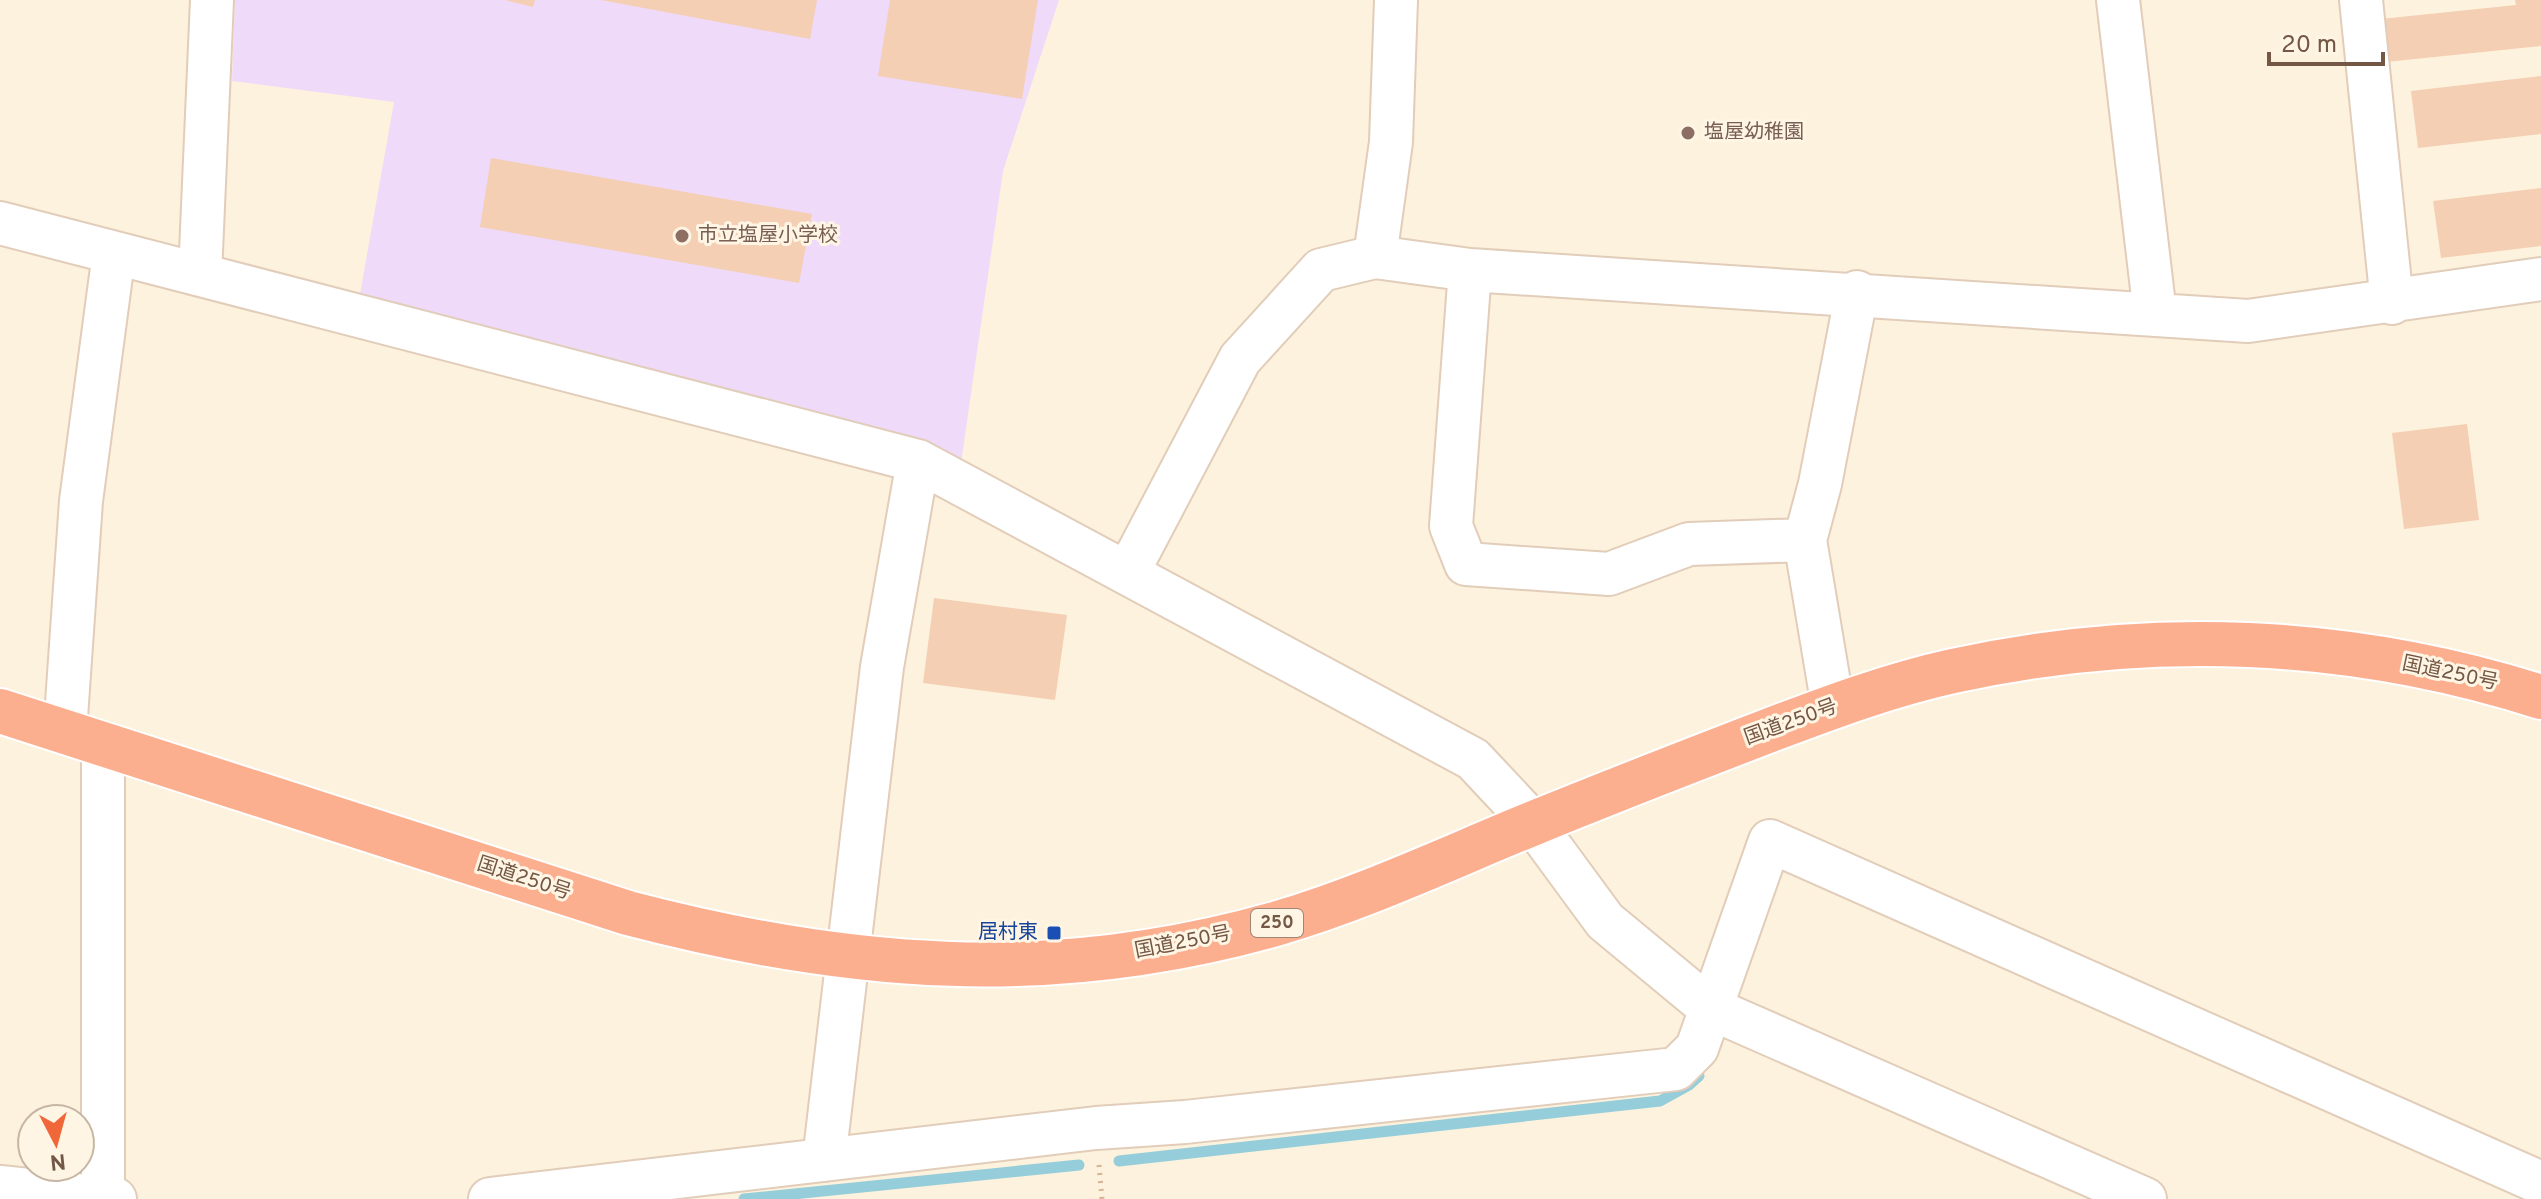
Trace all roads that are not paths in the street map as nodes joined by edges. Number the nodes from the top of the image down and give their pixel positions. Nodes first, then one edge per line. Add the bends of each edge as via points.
1 (212, 0) edge
2 (1396, 0) edge
3 (2118, 0) edge
4 (2361, 0) edge
5 (0, 223) edge
6 (114, 253) junction
7 (1375, 257) junction
8 (1470, 270) junction
9 (200, 275) junction
10 (2541, 279) edge
11 (1857, 292) junction
12 (2392, 303) junction
13 (2155, 314) junction
14 (918, 461) junction
15 (1805, 540) junction
16 (1128, 572) junction
17 (2541, 697) edge
18 (1833, 707) junction
19 (0, 711) edge
20 (84, 738) junction
21 (1533, 823) junction
22 (849, 959) junction
23 (1710, 1008) junction
24 (824, 1160) junction
25 (2541, 1183) edge
26 (0, 1187) edge
27 (109, 1197) edge
28 (490, 1199) edge
29 (2145, 1199) edge

1 - 9 street
2 - 7 street via 1391,142
3 - 13 street
4 - 12 street
5 - 6 street
6 - 9 street
6 - 20 street via 81,501
7 - 8 street
7 - 16 street via 1321,270 1240,359
8 - 11 street
8 - 15 street via 1451,526 1466,564 1609,574 1689,544
9 - 14 street
10 - 12 street
11 - 13 street
11 - 15 street
12 - 13 street via 2248,321
14 - 16 street
14 - 22 street via 882,667
15 - 18 street
16 - 21 street via 1473,759
17 - 18 highway, 国道250号 / 250 via 2414,664 2324,650 2127,643 1950,672
18 - 21 highway, 国道250号 / 250
19 - 20 highway, 国道250号 / 250
20 - 22 highway, 国道250号 / 250 via 628,913 780,949
20 - 27 street
21 - 22 highway, 国道250号 / 250 via 1358,898 1198,942 1024,965
21 - 23 street via 1605,921
22 - 24 street
23 - 24 street via 1697,1048 1676,1069
23 - 25 street via 1770,841
23 - 29 street
24 - 28 street
26 - 27 street

